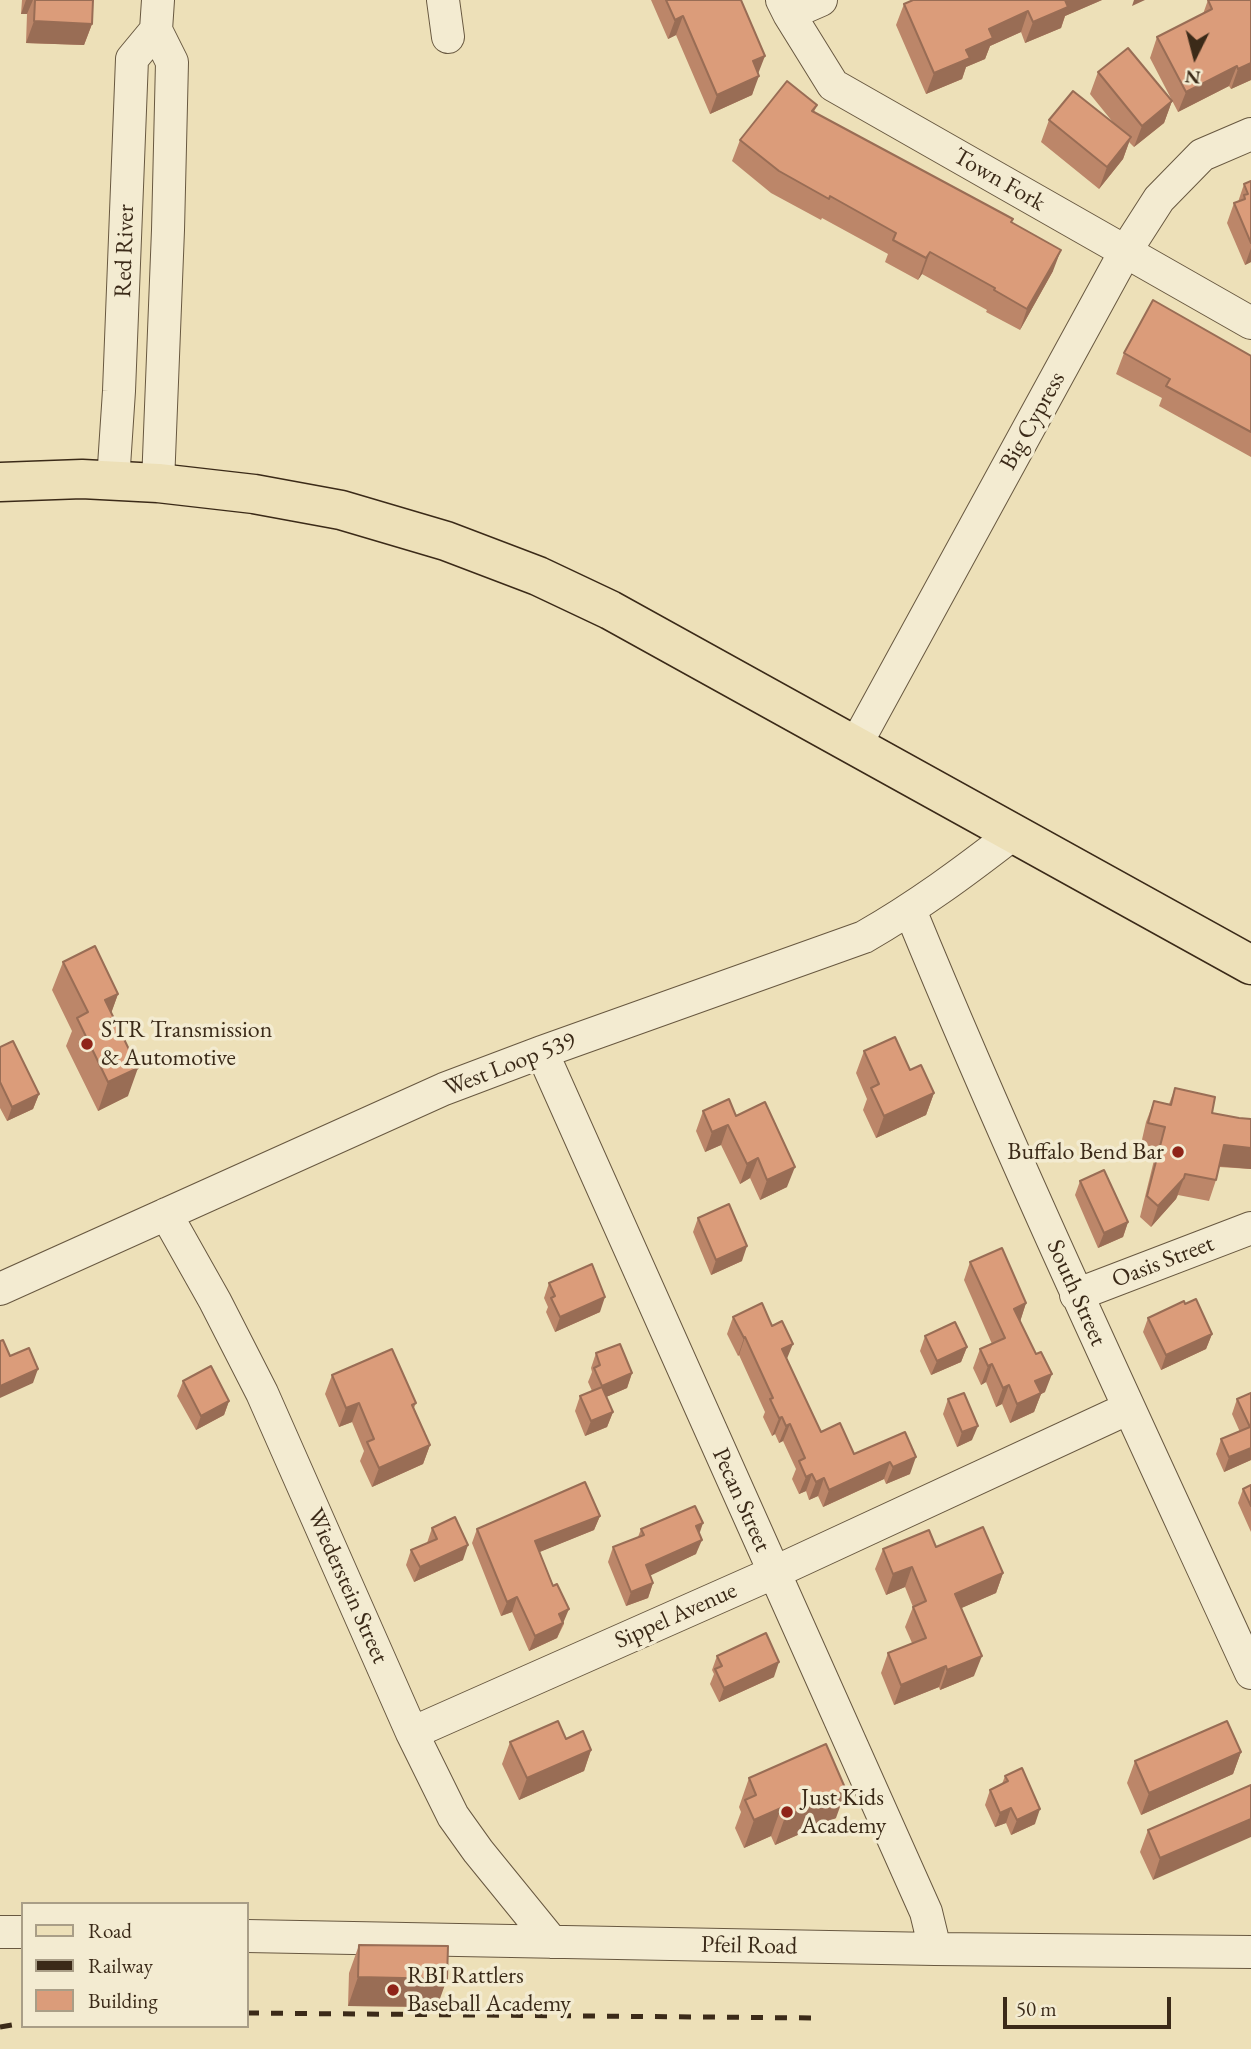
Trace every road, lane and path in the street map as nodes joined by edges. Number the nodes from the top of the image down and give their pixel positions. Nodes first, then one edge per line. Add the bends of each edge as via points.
1 (443, 0) edge
2 (821, 0) edge
3 (785, 7) edge
4 (157, 15) edge
5 (448, 37) dead end
6 (1251, 134) edge
7 (1125, 253) junction
8 (1251, 323) edge
9 (113, 481) junction
10 (0, 482) edge
11 (158, 483) junction
12 (855, 746) junction
13 (1013, 834) junction
14 (910, 910) junction
15 (1251, 965) edge
16 (542, 1052) junction
17 (166, 1214) junction
18 (1251, 1228) edge
19 (0, 1289) edge
20 (1076, 1295) junction
21 (1129, 1408) junction
22 (773, 1573) junction
23 (1251, 1673) edge
24 (412, 1734) junction
25 (0, 1932) edge
26 (21, 1932) edge
27 (248, 1936) edge
28 (552, 1942) junction
29 (935, 1949) junction
30 (1251, 1952) edge

1 - 5 street
2 - 3 street
3 - 7 street, Town Fork via 833,85
4 - 9 street, Red River via 132,59
4 - 11 street, Red River via 172,62
6 - 7 street, Big Cypress via 1202,155 1159,199
7 - 8 street, Town Fork
7 - 12 street, Big Cypress
9 - 10 main road
9 - 11 main road
11 - 12 main road via 341,510 446,541 610,610
12 - 13 main road
13 - 14 street, West Loop 539
13 - 15 main road
14 - 16 street, West Loop 539 via 863,937
14 - 20 street, South Street
16 - 17 street, West Loop 539 via 444,1090
16 - 22 street, Pecan Street
17 - 19 street, West Loop 539
17 - 24 street, Wiederstein Street via 262,1393
18 - 20 street, Oasis Street
20 - 21 street, South Street
21 - 22 street, Sippel Avenue
21 - 23 street, South Street
22 - 24 street, Sippel Avenue
22 - 29 street, Pecan Street via 926,1912
24 - 28 street, Wiederstein Street via 453,1816
25 - 26 street
27 - 28 street, Pfeil Road
28 - 29 street, Pfeil Road
29 - 30 street, Pfeil Road

